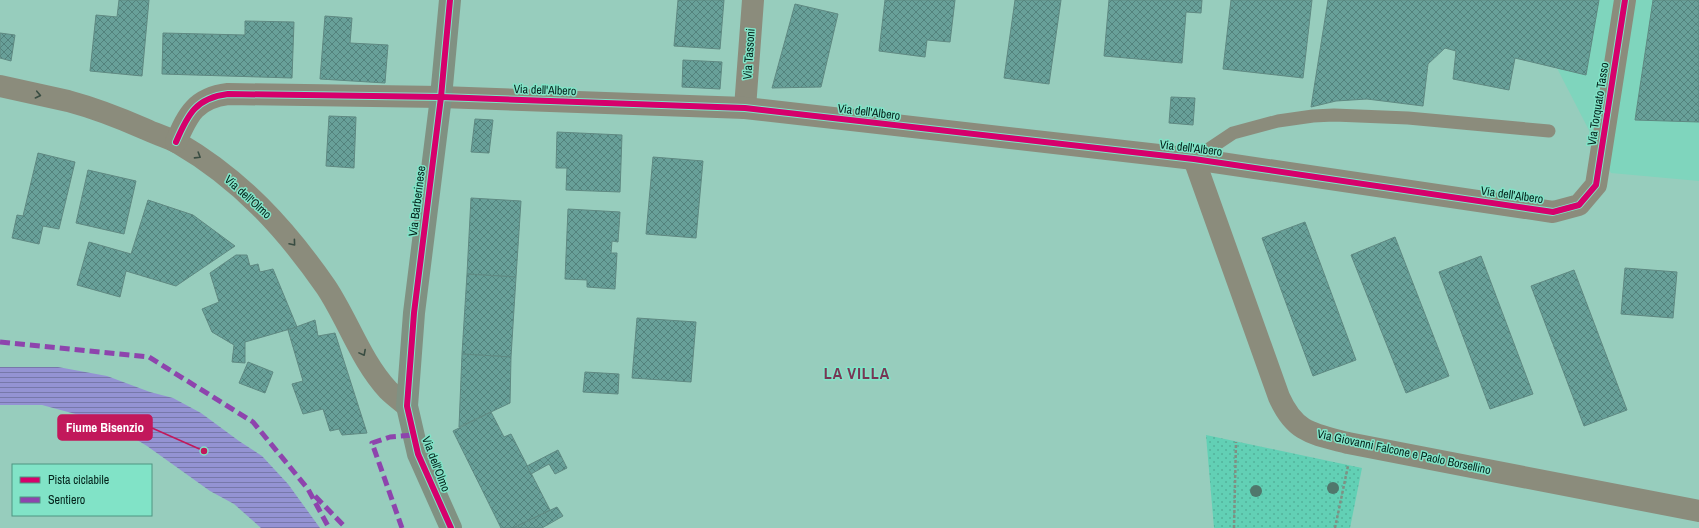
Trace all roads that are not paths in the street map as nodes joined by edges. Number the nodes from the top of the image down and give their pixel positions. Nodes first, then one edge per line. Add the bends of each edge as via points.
1 (450, 0) edge
2 (753, 0) edge
3 (1625, 0) edge
4 (0, 86) edge
5 (441, 97) junction
6 (745, 108) junction
7 (1549, 131) dead end
8 (176, 142) junction
9 (1194, 159) junction
10 (1579, 205) joint
11 (407, 406) junction
12 (1699, 511) edge
13 (451, 528) edge

1 - 5 main road, Via Barberinese
2 - 6 street, Via Tassoni
3 - 10 street, Via Torquato Tasso via 1596,185
4 -> 8 street, Via dell'Olmo via 68,101 122,119
5 - 6 street, Via dell'Albero
5 - 8 street, Via dell'Albero via 245,94 216,96 192,111
5 - 11 main road, Via Barberinese via 414,313
6 - 9 street, Via dell'Albero
7 - 9 lane via 1402,117 1314,116 1278,121 1233,133
8 -> 11 street, Via dell'Olmo via 234,182 277,224 302,253 327,289 369,364 388,390
9 - 10 street, Via dell'Albero via 1525,209 1553,212
9 - 12 street, Via Giovanni Falcone e Paolo Borsellino via 1278,397 1285,412 1300,428 1348,443
11 - 13 main road, Via dell'Olmo via 418,454

